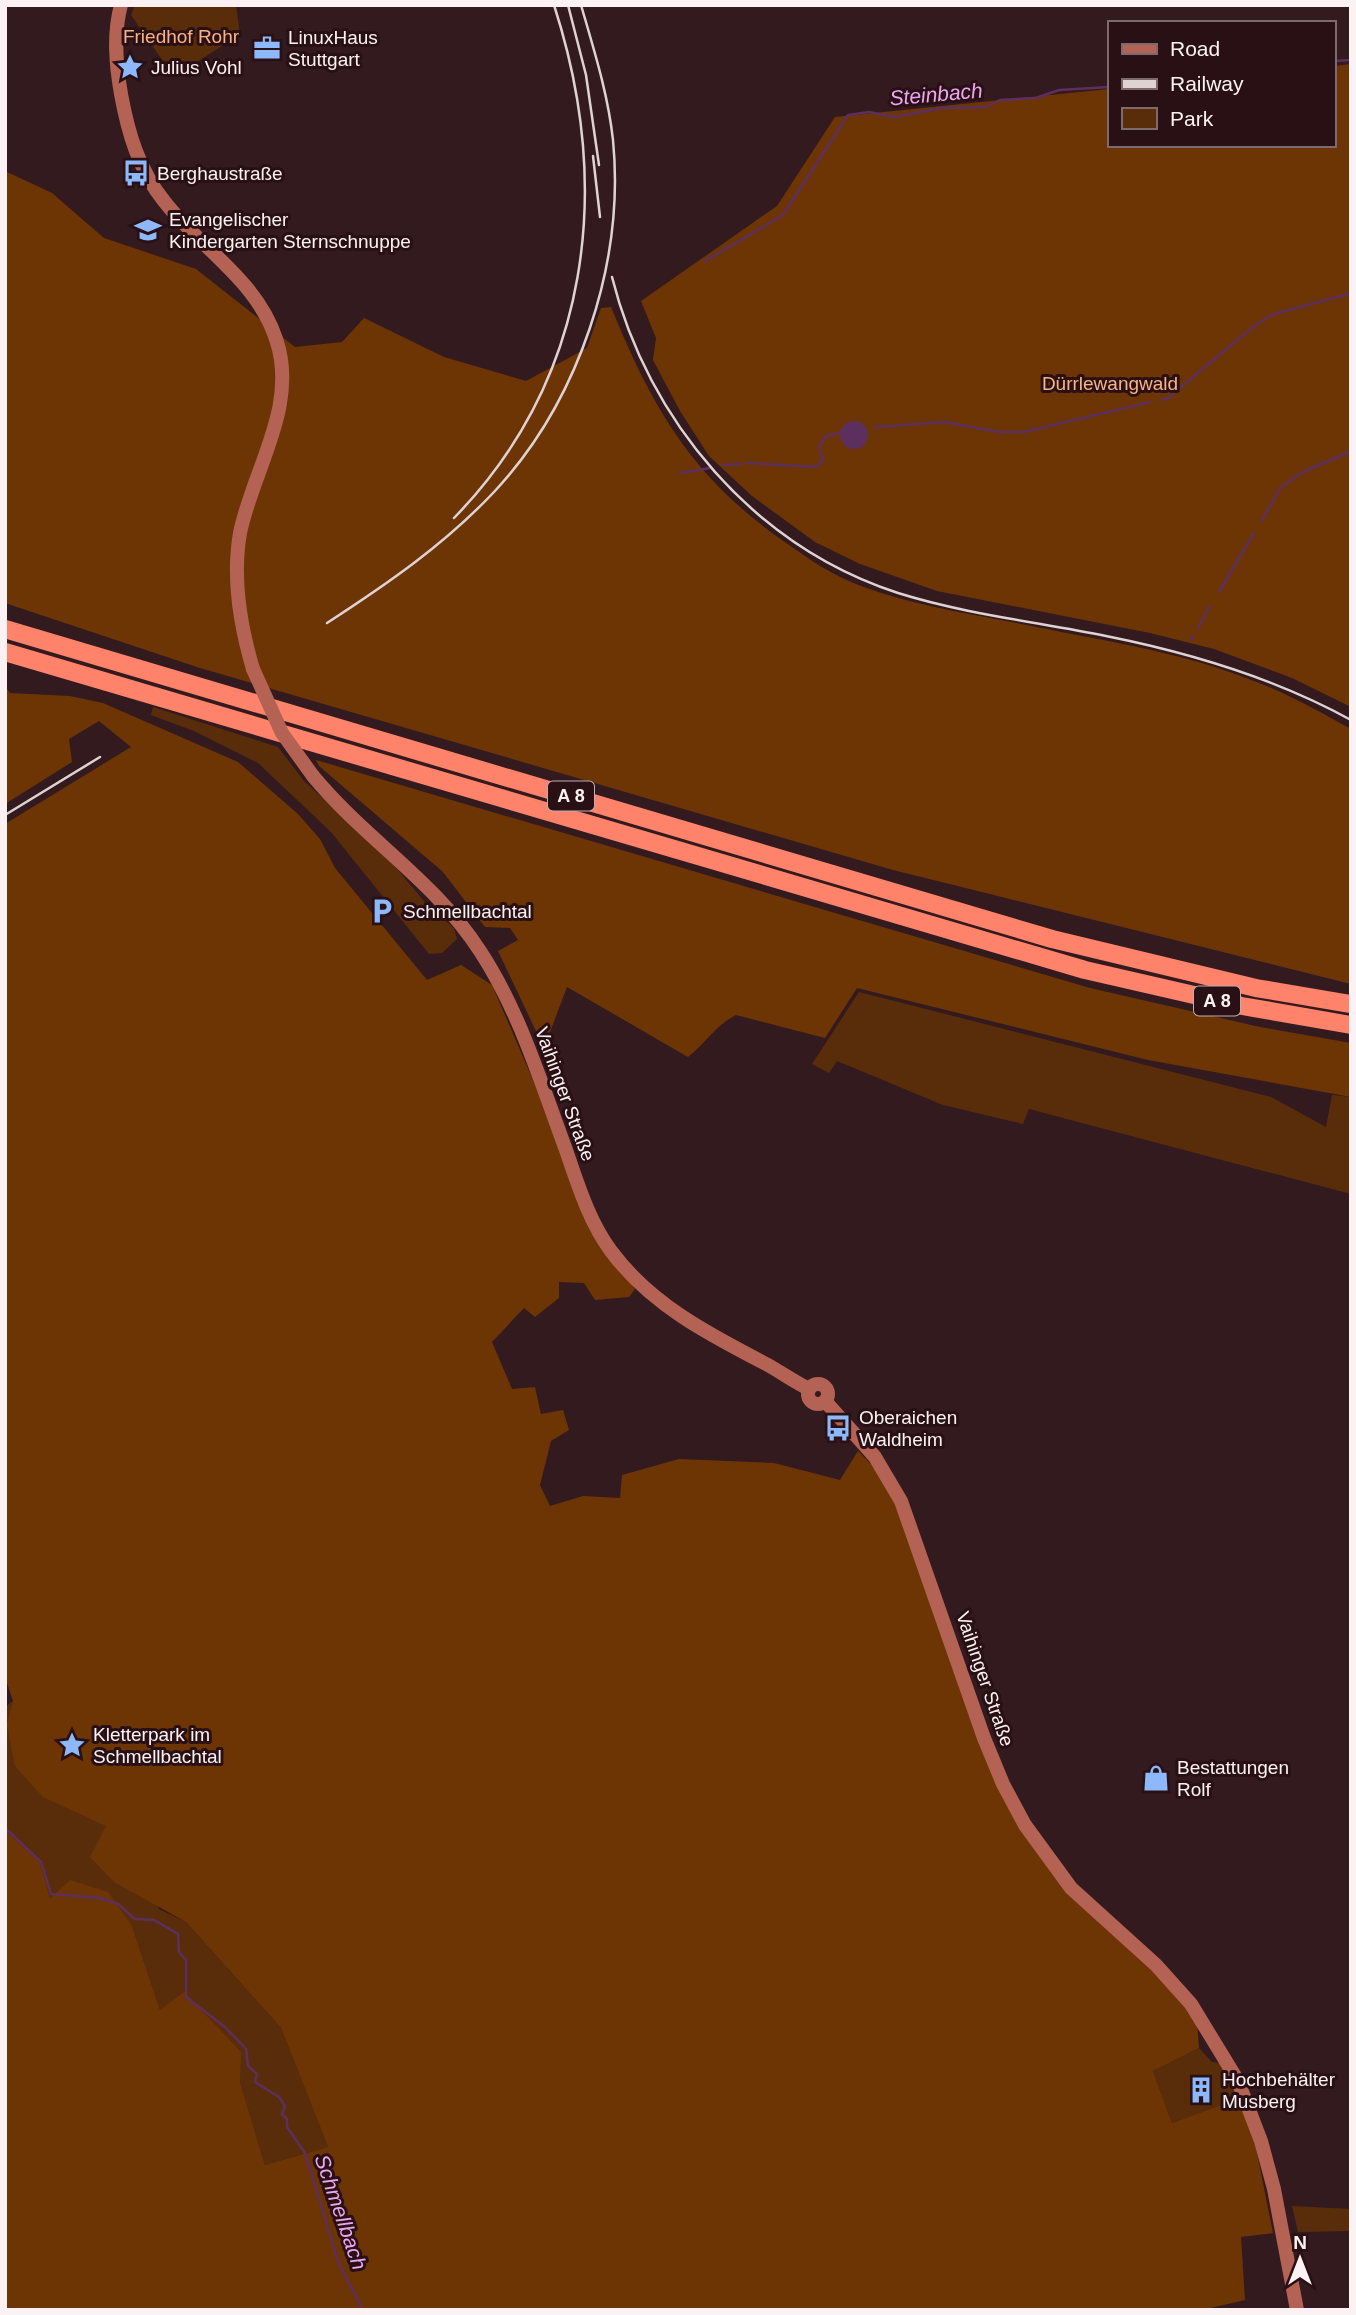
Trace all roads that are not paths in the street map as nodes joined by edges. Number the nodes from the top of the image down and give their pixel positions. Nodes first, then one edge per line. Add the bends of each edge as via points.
1 (121, 5) edge
2 (5, 629) edge
3 (5, 652) edge
4 (1351, 1004) edge
5 (1351, 1025) edge
6 (1297, 2310) edge

1 - 6 main road, Vaihinger Straße, bridge via 115,46 118,79 141,164 165,203 250,292 273,328 281,353 278,418 246,509 238,547 239,610 253,669 273,718 313,776 433,890 479,948 519,1025 586,1206 625,1268 647,1292 684,1319 809,1389 811,1402 825,1401 875,1457 901,1501 984,1738 1012,1803 1071,1888 1191,2004 1238,2081 1274,2189
2 - 4 highway, A 8 via 1052,939 1256,988
3 - 5 highway, A 8 via 1085,970

